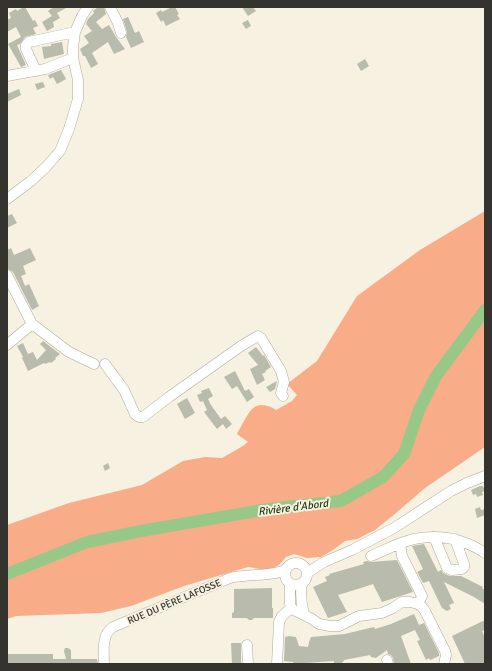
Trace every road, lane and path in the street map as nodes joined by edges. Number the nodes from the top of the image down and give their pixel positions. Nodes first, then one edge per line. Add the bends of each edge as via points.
1 (88, 7) edge
2 (110, 7) edge
3 (75, 32) junction
4 (121, 34) dead end
5 (73, 58) junction
6 (36, 71) junction
7 (7, 76) edge
8 (7, 199) edge
9 (7, 275) edge
10 (32, 324) junction
11 (7, 345) edge
12 (94, 364) dead end
13 (105, 364) dead end
14 (283, 396) dead end
15 (485, 476) edge
16 (434, 537) junction
17 (455, 539) junction
18 (400, 544) junction
19 (485, 553) edge
20 (372, 556) dead end
21 (304, 569) junction
22 (287, 577) junction
23 (302, 583) junction
24 (418, 604) junction
25 (291, 608) junction
26 (304, 614) junction
27 (247, 645) dead end
28 (104, 664) edge
29 (248, 664) edge
30 (277, 664) edge
31 (444, 664) edge

1 - 3 street
2 - 4 street
3 - 5 street
3 - 6 street via 29,42 26,48
5 - 6 street via 51,68
5 - 8 street via 78,80 78,99 60,150 41,172
6 - 7 street
9 - 10 street
10 - 11 street
10 - 12 street via 69,352
13 - 14 street via 124,390 139,418 258,336 281,370 284,382 281,393
15 - 21 street via 451,491 376,538
16 - 17 street
16 - 17 street via 447,568 462,570 464,564
16 - 18 street via 414,539
17 - 19 street via 476,546
18 - 20 street
18 - 24 street via 402,556 422,596
21 - 22 street via 293,563
21 - 23 street via 305,580
22 - 23 street via 294,584
22 - 25 street
22 - 28 street, RUE DU PÈRE LAFOSSE via 264,575 230,578 113,627 104,642
23 - 26 street via 300,603
24 - 26 street via 402,602 382,613 359,616 340,626 319,624
24 - 31 street via 425,611 445,651
25 - 26 street
25 - 30 street via 279,622
27 - 29 street

